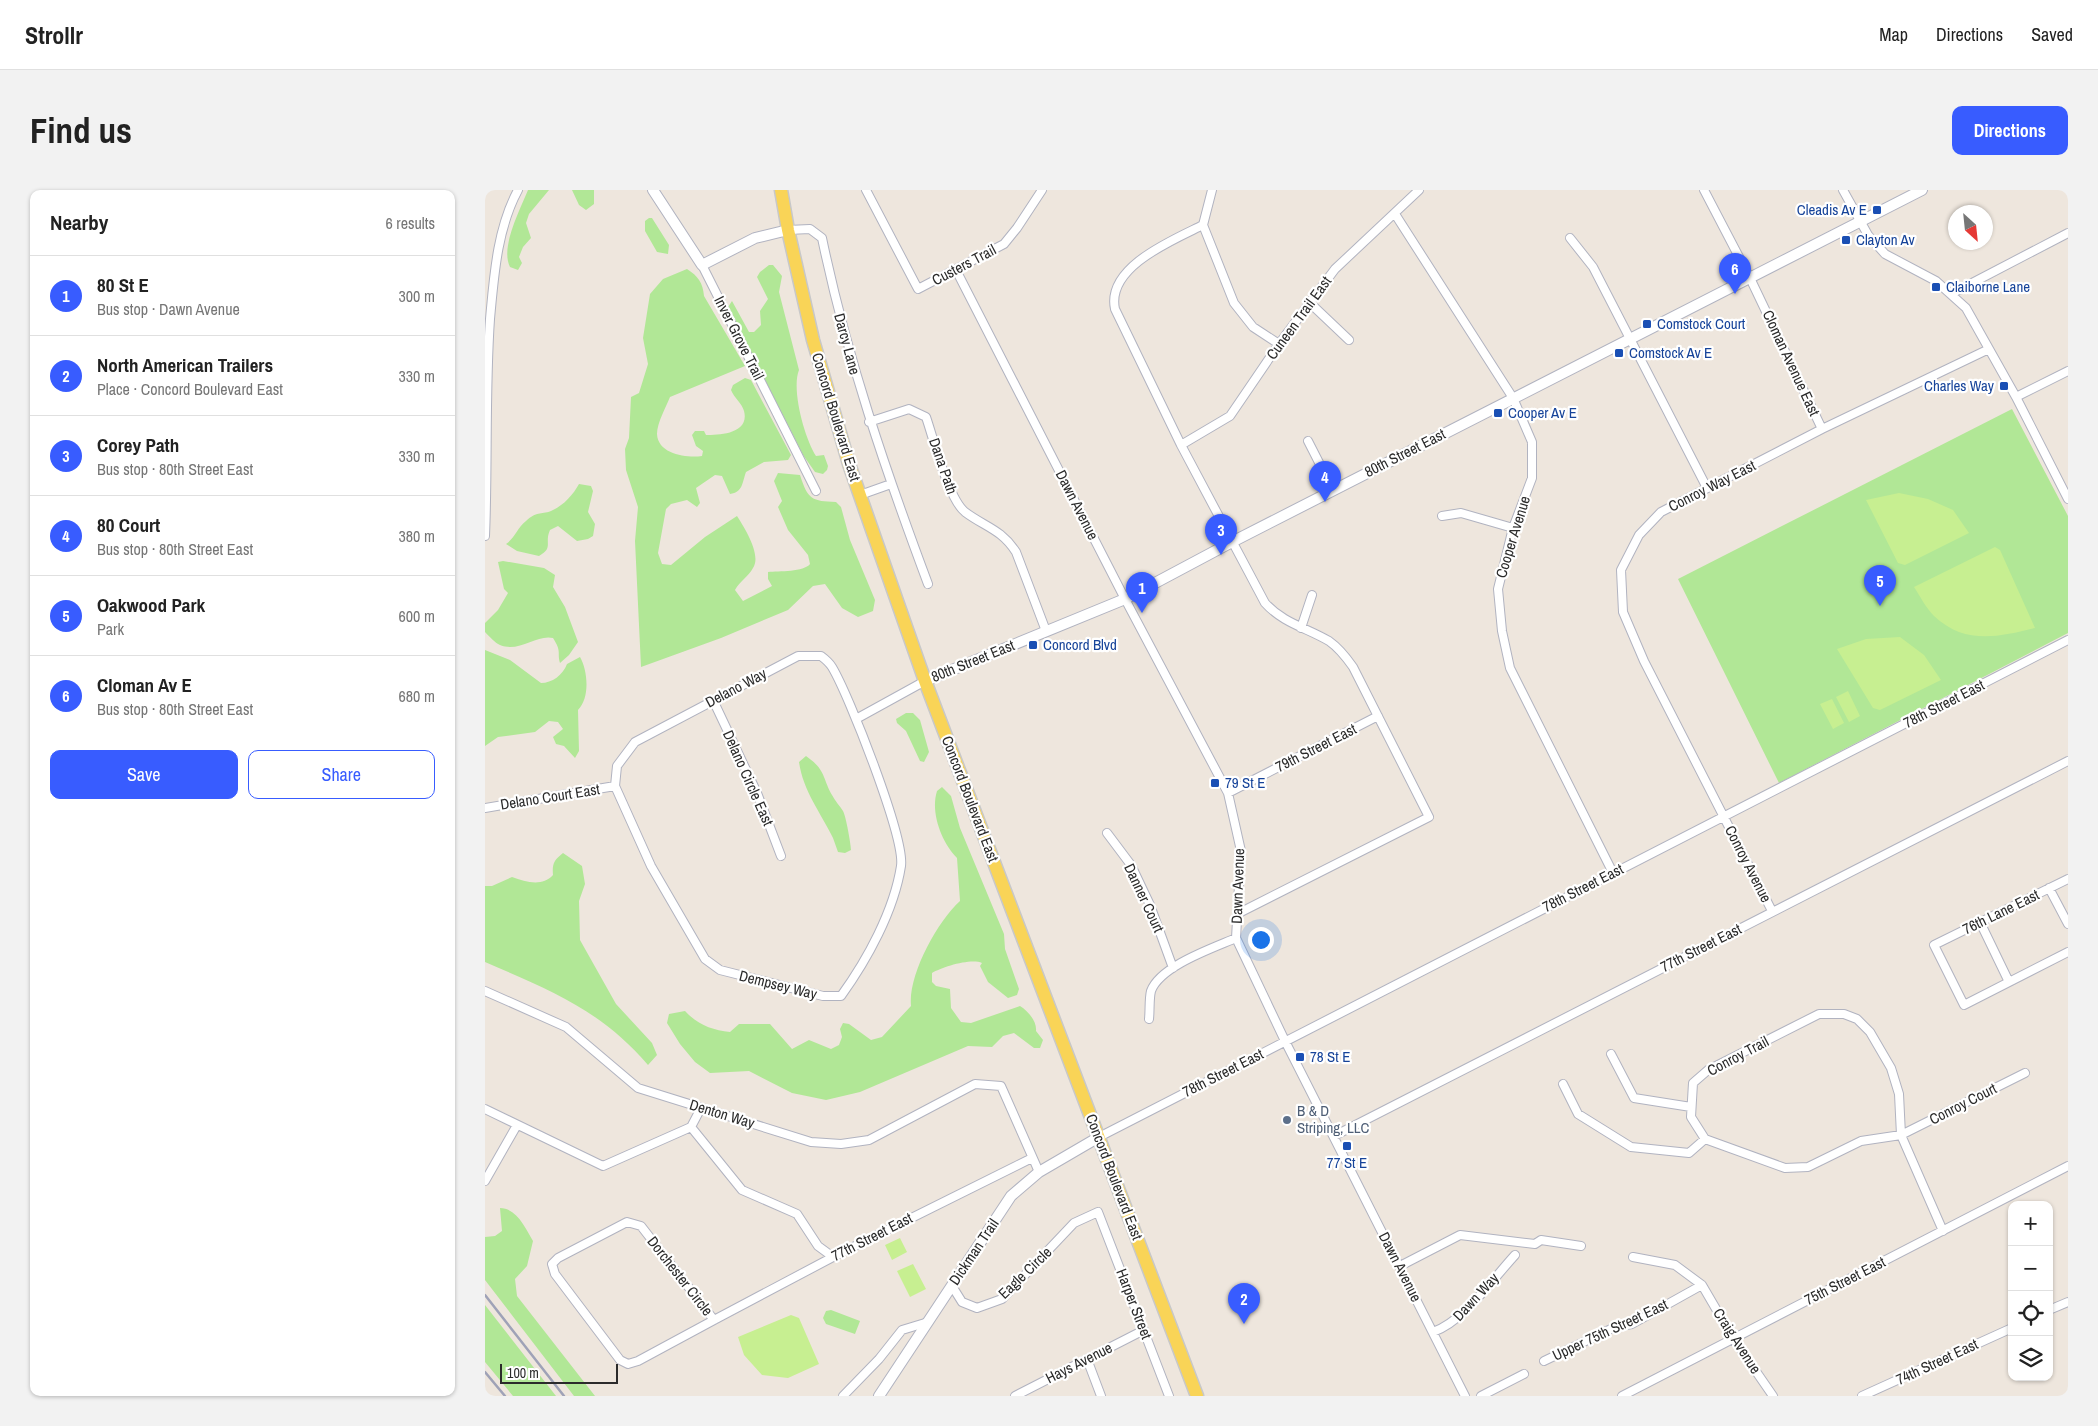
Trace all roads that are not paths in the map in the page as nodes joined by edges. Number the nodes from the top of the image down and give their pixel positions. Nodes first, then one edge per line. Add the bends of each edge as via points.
1 (518, 190) edge
2 (653, 190) edge
3 (781, 190) edge
4 (866, 190) edge
5 (1042, 190) edge
6 (1212, 190) edge
7 (1419, 190) edge
8 (1704, 190) edge
9 (1843, 190) edge
10 (1922, 190) edge
11 (1395, 214) junction
12 (1859, 222) junction
13 (1203, 225) junction
14 (787, 230) junction
15 (2068, 233) edge
16 (1570, 238) dead end
17 (701, 265) junction
18 (956, 270) junction
19 (1751, 278) junction
20 (1951, 294) junction
21 (1310, 303) junction
22 (1631, 338) junction
23 (1349, 340) dead end
24 (1279, 344) junction
25 (1989, 349) junction
26 (2068, 371) edge
27 (485, 389) edge
28 (2016, 397) junction
29 (1513, 398) junction
30 (869, 422) junction
31 (1822, 429) junction
32 (1308, 441) dead end
33 (1181, 445) junction
34 (891, 484) junction
35 (1707, 488) junction
36 (1333, 490) junction
37 (816, 491) dead end
38 (860, 495) junction
39 (2068, 498) edge
40 (1442, 516) dead end
41 (1513, 528) junction
42 (485, 536) edge
43 (1232, 542) junction
44 (928, 584) dead end
45 (1313, 595) dead end
46 (1125, 599) junction
47 (1301, 628) junction
48 (1046, 631) junction
49 (2068, 640) edge
50 (925, 680) junction
51 (713, 700) junction
52 (1378, 716) junction
53 (857, 719) junction
54 (2068, 761) edge
55 (615, 786) junction
56 (1228, 793) junction
57 (485, 808) edge
58 (1725, 817) junction
59 (1107, 833) dead end
60 (781, 856) dead end
61 (1613, 873) junction
62 (2068, 878) edge
63 (2049, 888) junction
64 (1772, 911) junction
65 (1239, 913) junction
66 (1979, 922) junction
67 (2068, 924) edge
68 (1236, 938) junction
69 (2068, 952) edge
70 (1173, 968) junction
71 (2009, 982) junction
72 (485, 991) edge
73 (1149, 1018) dead end
74 (1285, 1041) junction
75 (1611, 1054) dead end
76 (2025, 1073) dead end
77 (1563, 1084) dead end
78 (1691, 1107) junction
79 (701, 1108) junction
80 (485, 1109) edge
81 (517, 1125) junction
82 (691, 1127) junction
83 (1901, 1135) junction
84 (1334, 1136) junction
85 (1099, 1137) junction
86 (1705, 1139) junction
87 (1032, 1158) junction
88 (2068, 1166) edge
89 (1039, 1172) junction
90 (485, 1181) edge
91 (1098, 1212) joint
92 (1943, 1232) junction
93 (1581, 1246) dead end
94 (1515, 1255) dead end
95 (833, 1257) junction
96 (1633, 1257) dead end
97 (1400, 1266) junction
98 (1702, 1285) junction
99 (951, 1286) junction
100 (2068, 1302) edge
101 (2053, 1308) edge
102 (714, 1320) junction
103 (925, 1323) junction
104 (1144, 1330) junction
105 (2008, 1330) edge
106 (1433, 1332) junction
107 (1733, 1338) junction
108 (1087, 1359) junction
109 (1544, 1360) dead end
110 (1524, 1374) dead end
111 (1032, 1392) edge
112 (843, 1396) edge
113 (879, 1396) edge
114 (1015, 1396) edge
115 (1101, 1396) edge
116 (1169, 1396) edge
117 (1197, 1396) edge
118 (1465, 1396) edge
119 (1481, 1396) edge
120 (1622, 1396) edge
121 (1773, 1396) edge
122 (1862, 1396) edge

1 - 27 street via 494,266
2 - 17 street, Inver Grove Trail
3 - 14 main road, Concord Boulevard East
4 - 18 street, Custers Trail via 918,289
5 - 18 street, Custers Trail via 1003,244
6 - 13 street
7 - 11 street, Cuneen Trail East
8 - 19 street, Cloman Avenue East
9 - 12 street
10 - 12 street, 80th Street East
11 - 21 street, Cuneen Trail East via 1335,270
11 - 29 street, Cooper Avenue
12 - 19 street, 80th Street East
12 - 20 street via 1885,254 1936,281
13 - 24 street via 1234,303 1253,327
13 - 33 street via 1145,254 1116,289 1113,300
14 - 17 street via 755,238
14 - 30 street, Darcy Lane via 810,229 822,238 842,327
14 - 38 main road, Concord Boulevard East via 825,383
15 - 20 street
16 - 22 street via 1593,267
17 - 37 street, Inver Grove Trail
18 - 46 street, Dawn Avenue
19 - 22 street, 80th Street East
19 - 31 street, Cloman Avenue East
20 - 25 street via 1966,308
21 - 23 street
21 - 24 street, Cuneen Trail East
22 - 29 street, 80th Street East
22 - 35 street
24 - 33 street, Cuneen Trail East via 1230,416
25 - 28 street
25 - 31 street, Conroy Way East
26 - 28 street
27 - 42 street
28 - 39 street
29 - 36 street, 80th Street East
29 - 41 street, Cooper Avenue via 1532,442 1532,478
30 - 34 street, Darcy Lane
30 - 48 street, Dana Path via 909,409 926,417 953,497 965,512 997,530 1009,541
31 - 35 street, Conroy Way East
32 - 36 street
33 - 43 street
34 - 38 street
34 - 44 street, Darcy Lane
35 - 58 street, Conroy Way East via 1661,512 1639,535 1621,570 1623,612 1644,662
36 - 43 street, 80th Street East
38 - 50 main road, Concord Boulevard East
40 - 41 street via 1461,513
41 - 61 street, Cooper Avenue via 1498,589 1501,631 1509,668
43 - 46 street, 80th Street East
43 - 47 street via 1265,604 1276,615
45 - 47 street
46 - 48 street, 80th Street East
46 - 56 street, Dawn Avenue
47 - 52 street via 1342,652
48 - 50 street, 80th Street East
49 - 58 street, 78th Street East
50 - 53 street, 80th Street East
50 - 85 main road, Concord Boulevard East
51 - 53 street, Delano Way via 798,656 821,656 831,665
51 - 55 street, Delano Way via 635,742 617,766
51 - 60 street, Delano Circle East via 757,793
52 - 56 street, 79th Street East
52 - 65 street via 1429,816
53 - 55 street, Dempsey Way via 895,831 901,864 894,895 864,961 841,996 823,996 720,970 705,959 651,866
54 - 64 street, 77th Street East
55 - 57 street, Delano Court East
56 - 65 street, Dawn Avenue via 1241,851
58 - 61 street, 78th Street East
58 - 64 street, Conroy Avenue
59 - 70 street, Danner Court via 1131,865
61 - 74 street, 78th Street East
62 - 63 street, 76th Lane East
63 - 66 street, 76th Lane East
63 - 67 street
64 - 84 street, 77th Street East
65 - 68 street, Dawn Avenue
66 - 71 street
66 - 71 street, 76th Lane East via 1934,945 1964,1005
68 - 70 street
68 - 74 street, Dawn Avenue
69 - 71 street
70 - 73 street via 1151,991
72 - 79 street, Denton Way via 566,1027 638,1088
74 - 84 street, Dawn Avenue
74 - 85 street, 78th Street East
75 - 78 street via 1634,1098
76 - 83 street, Conroy Court
77 - 86 street via 1578,1114 1631,1147 1689,1153
78 - 83 street, Conroy Trail via 1693,1083 1708,1070 1819,1014 1844,1014 1857,1019 1870,1032 1891,1068 1899,1094
78 - 86 street, Conroy Trail via 1691,1117
79 - 82 street
79 - 87 street, Denton Way via 811,1142 841,1144 869,1140 975,1084 1001,1086
80 - 81 street
81 - 82 street via 603,1166
81 - 90 street
82 - 95 street via 742,1190 797,1214 818,1246
83 - 86 street via 1861,1141 1808,1167 1785,1168
83 - 92 street, Conroy Trail
84 - 97 street, Dawn Avenue
85 - 89 street, Dickman Trail
85 - 117 main road, Concord Boulevard East
87 - 89 street
87 - 95 street, 77th Street East
88 - 92 street, 75th Street East
89 - 99 street, Dickman Trail via 1011,1196
91 - 99 street, Eagle Circle via 1074,1224 1003,1299 977,1308 962,1302
91 - 104 street, Harper Street
92 - 107 street, 75th Street East
93 - 97 street via 1460,1235
94 - 106 street, Dawn Way via 1461,1314 1446,1328
95 - 102 street, 77th Street East
96 - 98 street via 1675,1265
97 - 106 street, Dawn Avenue
98 - 107 street, Craig Avenue
98 - 109 street, Upper 75th Street East via 1632,1324 1615,1327
99 - 103 street, Dickman Trail
100 - 101 street
102 - 102 street, Dorchester Circle via 628,1364 619,1360 555,1274 553,1264 558,1258 627,1222 633,1223 641,1226
103 - 112 street via 902,1330
103 - 113 street, Dickman Trail
104 - 108 street, Hays Avenue
104 - 116 street, Harper Street
105 - 122 street, 74th Street East
106 - 118 street, Dawn Avenue
107 - 120 street, 75th Street East
107 - 121 street, Craig Avenue
108 - 111 street, Hays Avenue
108 - 115 street
110 - 119 street
111 - 114 street, Hays Avenue

